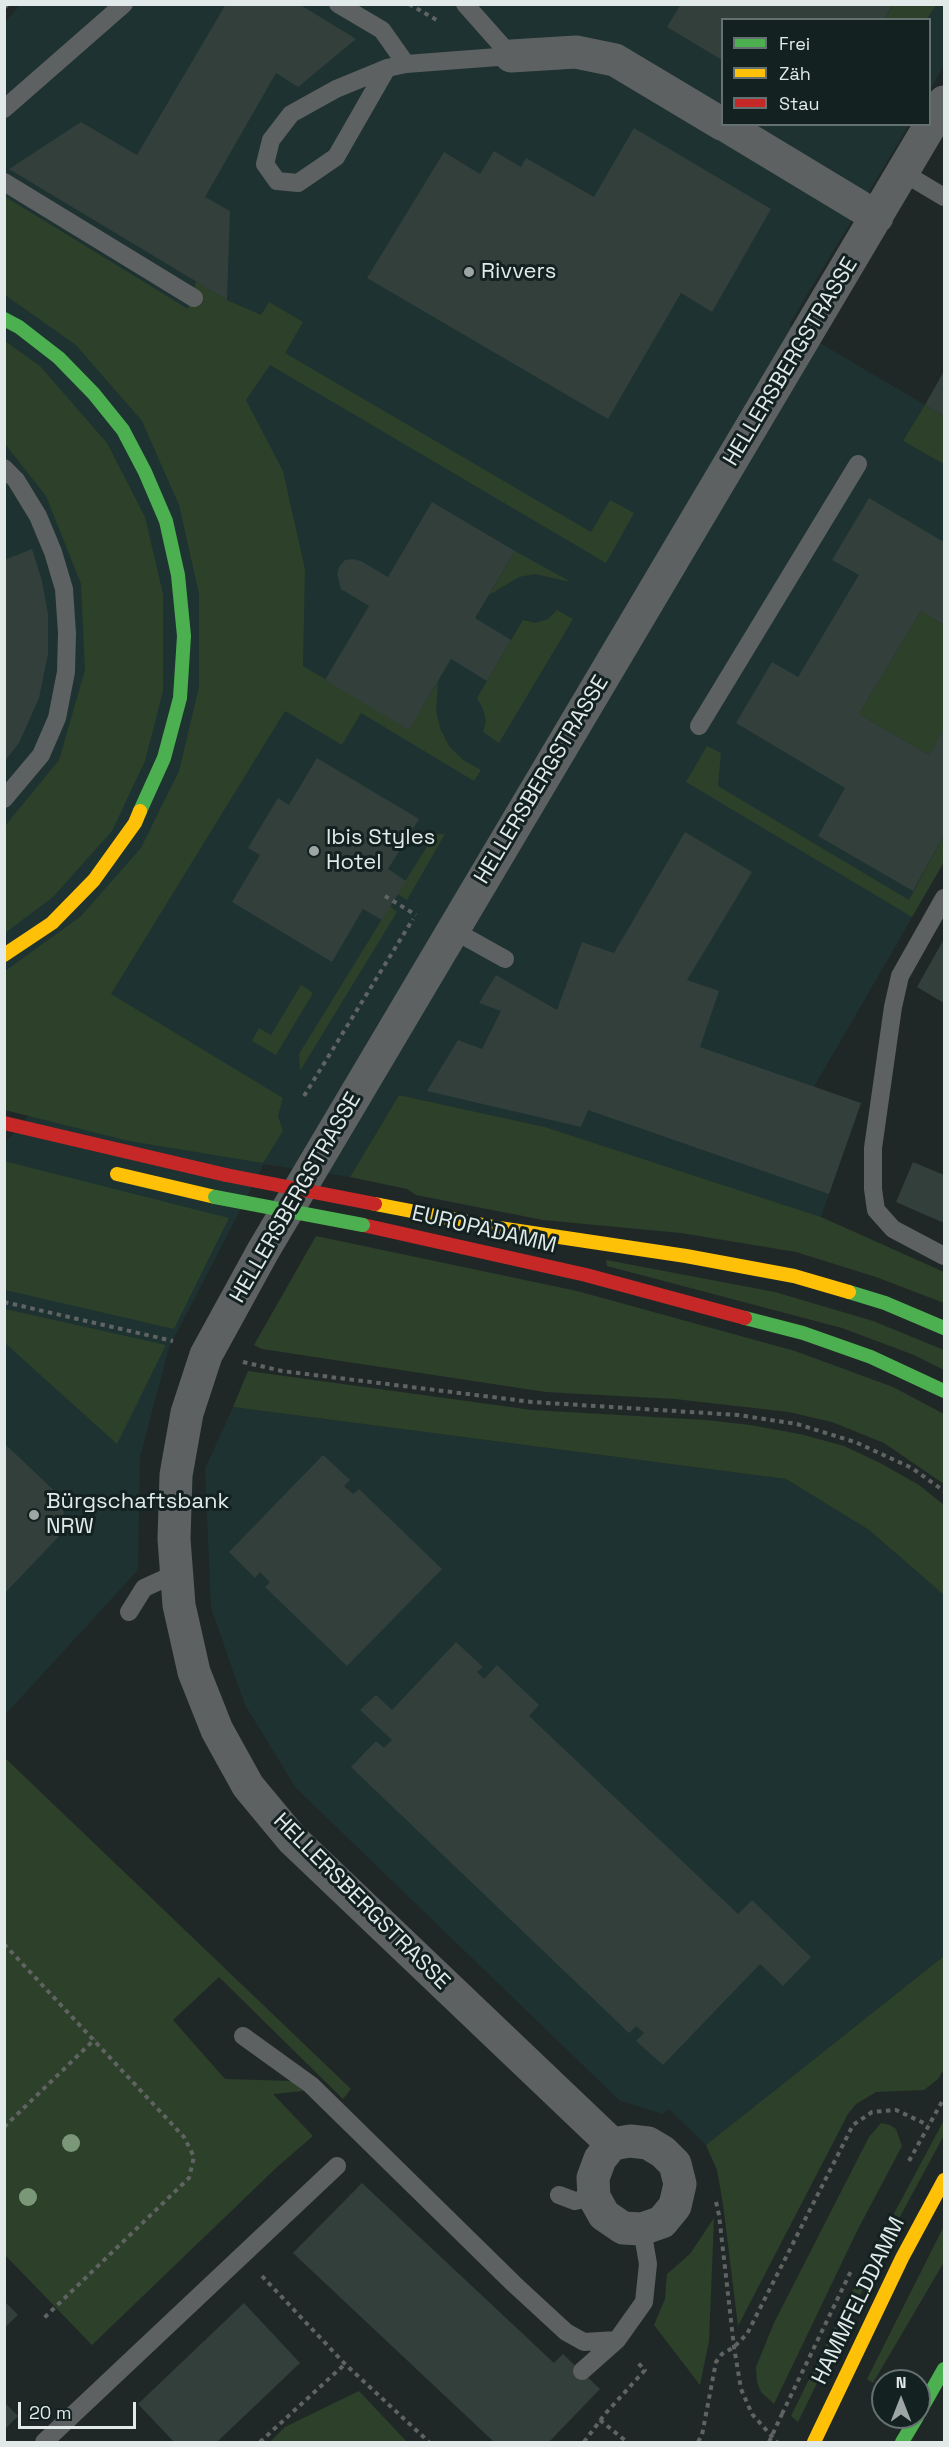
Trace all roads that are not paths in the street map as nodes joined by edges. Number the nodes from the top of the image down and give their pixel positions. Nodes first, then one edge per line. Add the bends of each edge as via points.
1 (124, 4) edge
2 (339, 4) edge
3 (465, 4) edge
4 (511, 56) junction
5 (406, 64) junction
6 (387, 68) junction
7 (945, 102) edge
8 (4, 109) edge
9 (721, 123) edge
10 (931, 125) edge
11 (726, 126) edge
12 (930, 126) edge
13 (902, 172) junction
14 (4, 182) edge
15 (945, 197) edge
16 (877, 217) junction
17 (194, 298) dead end
18 (4, 319) edge
19 (858, 464) dead end
20 (4, 468) edge
21 (699, 726) dead end
22 (4, 799) edge
23 (945, 898) edge
24 (453, 930) junction
25 (4, 955) edge
26 (505, 959) dead end
27 (4, 1123) edge
28 (101, 1170) dead end
29 (945, 1256) edge
30 (945, 1328) edge
31 (945, 1392) edge
32 (177, 1573) junction
33 (129, 1612) dead end
34 (243, 2036) dead end
35 (612, 2144) junction
36 (337, 2166) dead end
37 (945, 2180) edge
38 (559, 2195) dead end
39 (594, 2197) junction
40 (642, 2229) junction
41 (617, 2340) junction
42 (945, 2368) edge
43 (582, 2371) dead end
44 (931, 2392) edge
45 (910, 2429) edge
46 (44, 2442) edge
47 (814, 2442) edge
48 (902, 2442) edge

1 - 8 lane
2 - 5 lane via 382,30
3 - 4 lane
4 - 5 lane
4 - 9 street via 576,52 615,60
5 - 6 lane
6 - 6 lane via 336,89 291,114 271,140 265,164 277,181 298,183 336,157
7 - 10 street, HELLERSBERGSTRASSE
11 - 16 street
12 - 13 street, HELLERSBERGSTRASSE
13 - 15 lane
13 - 16 street, HELLERSBERGSTRASSE
14 - 17 lane
16 - 24 street, HELLERSBERGSTRASSE
18 - 25 main road via 58,358 123,430 166,521 178,575 184,636 180,698 164,758 135,823 94,880 52,924
19 - 21 lane
20 - 22 lane via 38,516 53,552 64,589 67,633 66,672 57,718 41,755
23 - 29 lane via 900,976 892,1006 873,1148 876,1210 893,1229
24 - 26 lane
24 - 32 street, HELLERSBERGSTRASSE via 206,1355 187,1413 176,1475
27 - 30 main road, EUROPADAMM, bridge via 226,1175 498,1228 794,1276 885,1303
28 - 31 main road, EUROPADAMM, bridge via 585,1275 803,1333 871,1357
32 - 33 lane via 144,1588
32 - 35 street, HELLERSBERGSTRASSE via 179,1605 194,1672 217,1730 248,1786 292,1839
34 - 41 lane via 311,2085 566,2332 584,2342
35 - 39 street via 592,2178
35 - 40 street via 648,2143 675,2164 680,2184 675,2206 662,2222
36 - 46 lane
37 - 47 main road, HAMMFELDDAMM via 902,2258
38 - 39 lane via 575,2201
39 - 40 street via 604,2215 623,2228
40 - 41 lane via 648,2264 644,2302
41 - 43 lane
42 - 44 main road
45 - 48 main road

